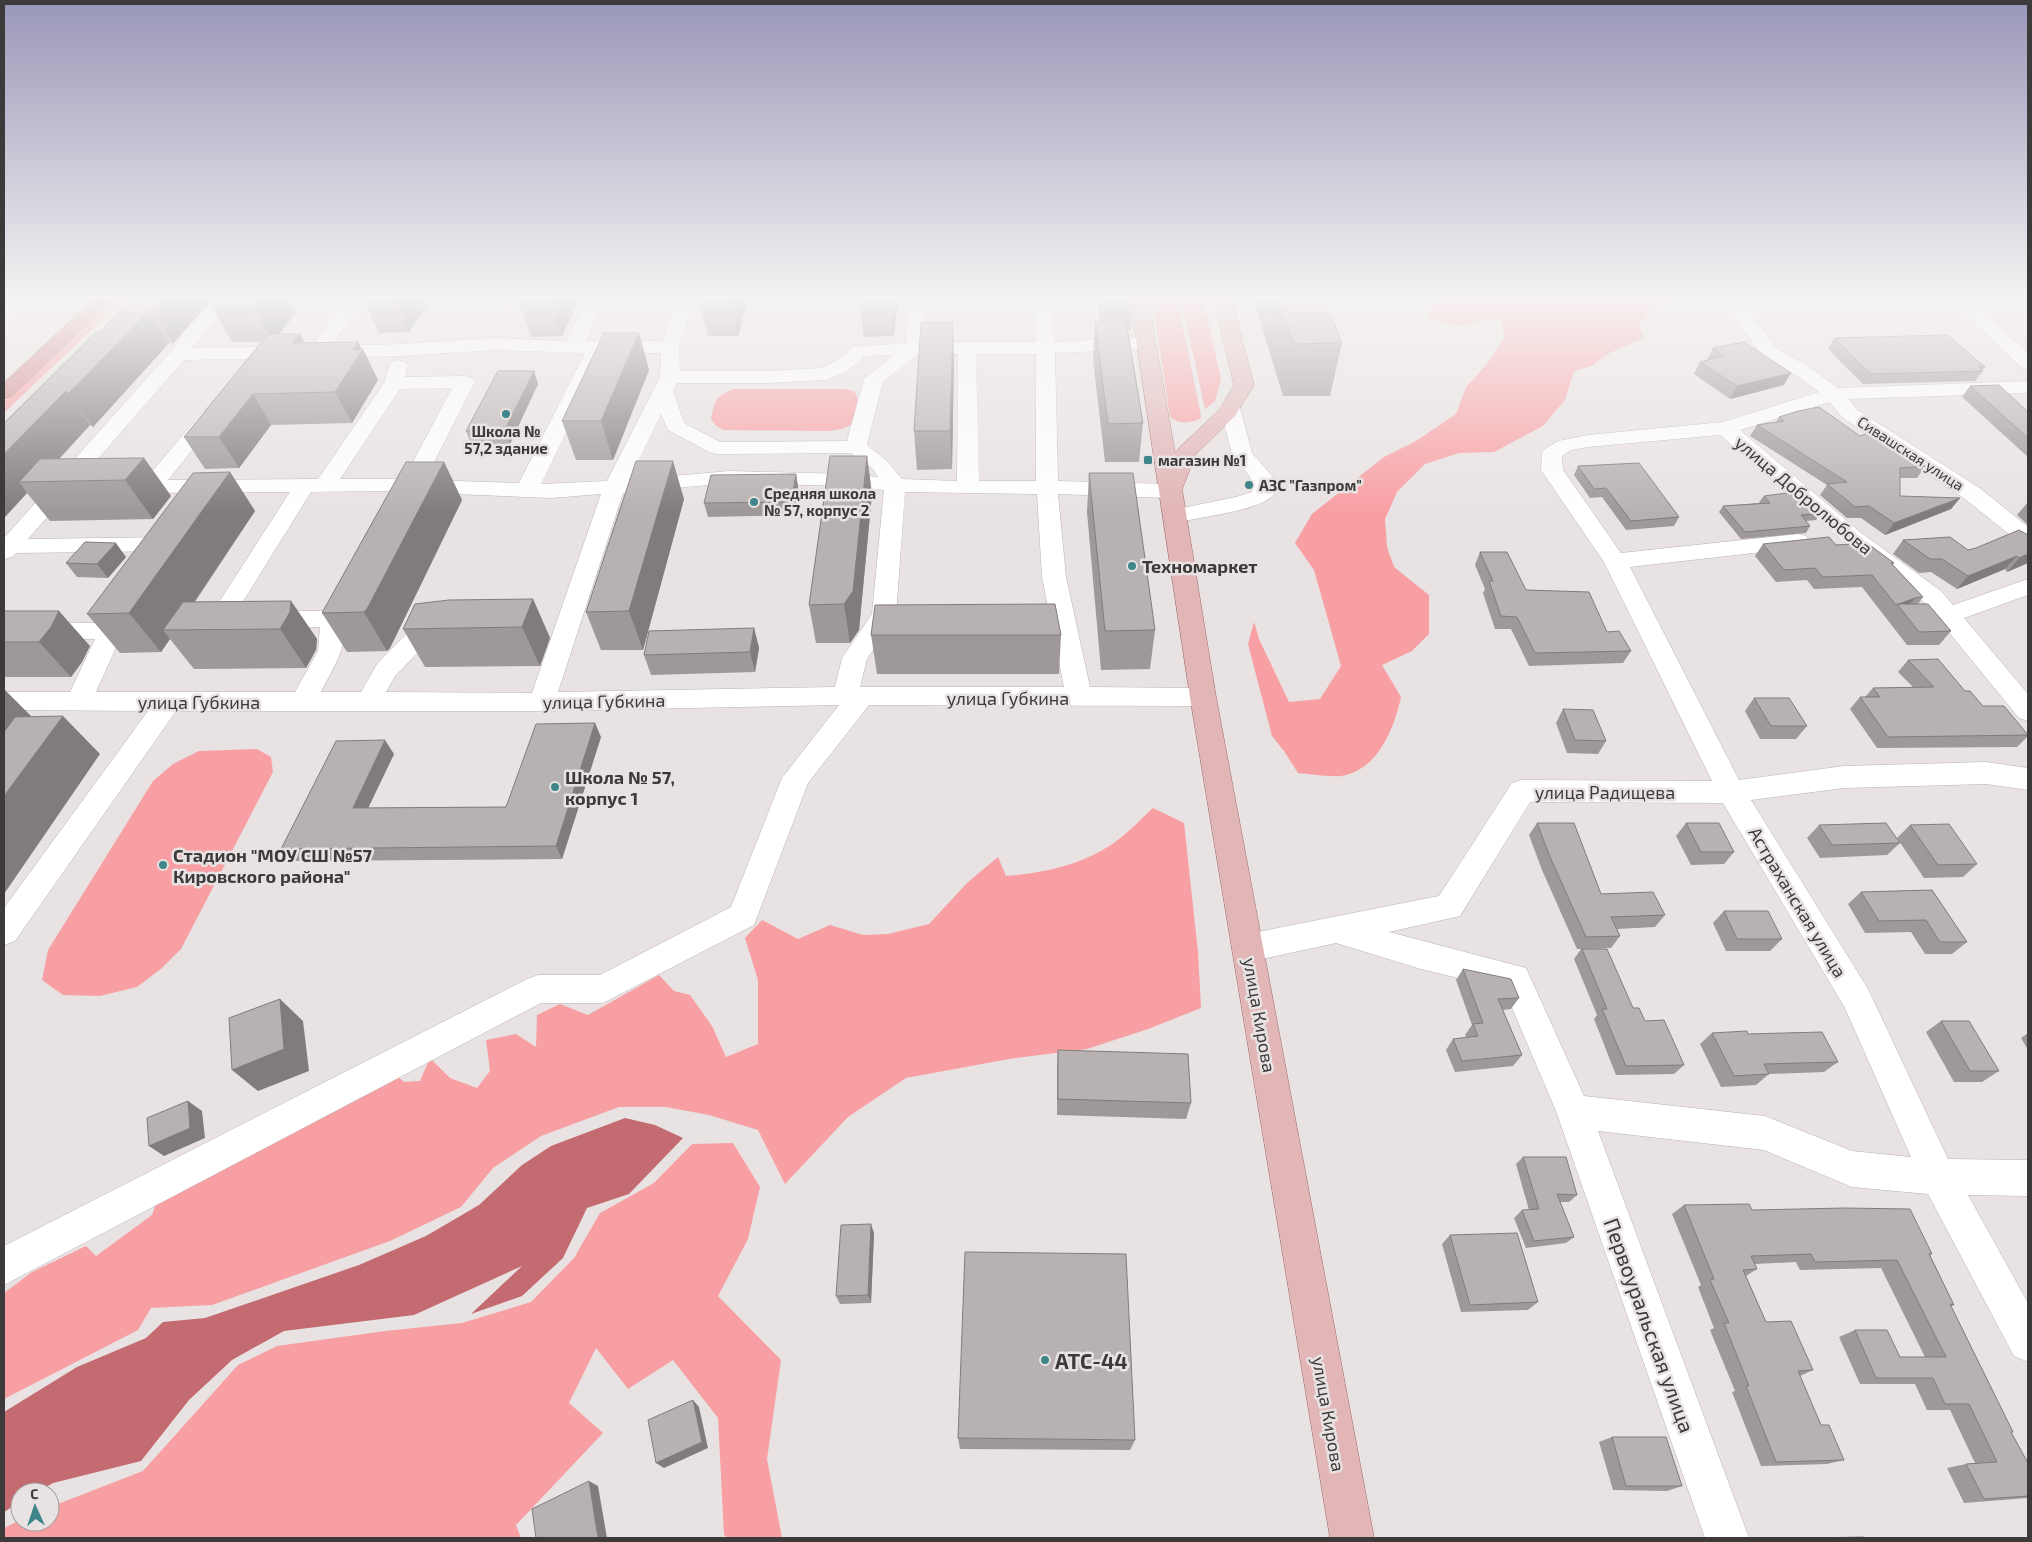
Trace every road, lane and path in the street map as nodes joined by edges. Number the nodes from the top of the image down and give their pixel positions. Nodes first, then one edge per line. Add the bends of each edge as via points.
1 (28, 370) edge
2 (165, 370) edge
3 (245, 370) edge
4 (397, 370) edge
5 (586, 370) edge
6 (668, 370) edge
7 (833, 370) edge
8 (886, 370) edge
9 (967, 370) edge
10 (1045, 370) edge
11 (1151, 370) edge
12 (1240, 370) edge
13 (1801, 370) edge
14 (242, 374) edge
15 (667, 382) junction
16 (394, 383) junction
17 (2028, 387) edge
18 (4, 393) edge
19 (1834, 394) junction
20 (225, 396) edge
21 (1230, 408) junction
22 (1725, 428) junction
23 (856, 447) junction
24 (895, 484) junction
25 (315, 485) junction
26 (152, 486) junction
27 (216, 486) junction
28 (408, 486) junction
29 (968, 486) junction
30 (60, 487) junction
31 (614, 488) junction
32 (1047, 488) junction
33 (528, 490) junction
34 (1172, 503) junction
35 (201, 507) edge
36 (392, 510) edge
37 (1852, 537) junction
38 (2028, 538) edge
39 (6, 549) edge
40 (1615, 561) junction
41 (157, 567) edge
42 (2028, 587) edge
43 (140, 591) edge
44 (1949, 615) junction
45 (1065, 623) junction
46 (878, 624) junction
47 (907, 624) edge
48 (1038, 624) edge
49 (568, 625) junction
50 (539, 626) dead end
51 (465, 629) edge
52 (4, 630) edge
53 (112, 631) junction
54 (853, 696) junction
55 (1203, 697) junction
56 (1079, 698) junction
57 (4, 701) edge
58 (78, 702) junction
59 (168, 702) junction
60 (303, 702) junction
61 (368, 702) junction
62 (542, 702) junction
63 (2028, 711) edge
64 (2028, 779) edge
65 (1731, 792) junction
66 (1336, 930) junction
67 (4, 932) edge
68 (1248, 948) junction
69 (1573, 1111) junction
70 (1938, 1177) junction
71 (2028, 1178) edge
72 (4, 1266) edge
73 (2028, 1342) edge
74 (1352, 1538) edge
75 (1727, 1538) edge

1 - 18 highway
2 - 30 street
3 - 14 street
4 - 16 street
5 - 33 street
6 - 15 street
7 - 15 street via 826,374
8 - 23 street via 874,379
9 - 29 street
10 - 32 street
11 - 34 main road, улица Кирова
12 - 21 main road, улица Кирова via 1244,385
13 - 19 street, Сивашская улица
15 - 23 street via 675,426 716,448
15 - 31 street
16 - 25 street
16 - 28 street via 465,382
17 - 19 street
19 - 22 street
19 - 38 street, Сивашская улица via 1849,413 1973,494
20 - 26 street
21 - 34 main road, улица Кирова via 1180,463
21 - 34 street via 1242,454 1261,476 1263,494 1246,502 1191,511
22 - 37 street, улица Добролюбова
22 - 40 street, Астраханская улица via 1588,441 1565,445 1552,454 1552,470
23 - 24 street via 880,464
24 - 29 street
24 - 31 street via 729,478
24 - 46 street via 884,614
25 - 27 street
25 - 28 street
25 - 60 street via 220,619 338,611 330,651
26 - 27 street
26 - 30 street
27 - 35 street
28 - 33 street
28 - 36 street
29 - 32 street
30 - 39 street
31 - 33 street
31 - 49 street
32 - 34 street
32 - 45 street via 1054,578
34 - 55 main road, улица Кирова
37 - 40 street
37 - 44 street, улица Добролюбова via 1933,597
39 - 41 street via 180,536
40 - 65 street, Астраханская улица
42 - 44 street
43 - 53 street
44 - 63 street, улица Добролюбова
45 - 48 street
45 - 56 street
46 - 47 street
46 - 54 street via 855,658
49 - 50 street
49 - 62 street
51 - 61 street via 421,634 386,670
52 - 53 street
53 - 58 street
54 - 56 street, улица Губкина
54 - 62 street, улица Губкина
54 - 72 street via 796,778 743,916 603,989 538,989
55 - 56 street, улица Губкина
55 - 68 main road, улица Кирова
57 - 58 street, улица Губкина
58 - 59 street, улица Губкина
59 - 60 street, улица Губкина
59 - 67 street
60 - 61 street, улица Губкина
61 - 62 street, улица Губкина
64 - 65 street, улица Радищева via 1986,773 1844,777
65 - 66 street, улица Радищева via 1522,791 1449,907
65 - 70 street, Астраханская улица via 1857,999
66 - 68 street, улица Радищева
66 - 69 street, Первоуральская улица via 1515,978
68 - 74 main road, улица Кирова
69 - 70 street via 1765,1134 1852,1169
69 - 75 street, Первоуральская улица
70 - 71 street
70 - 73 street, Астраханская улица

